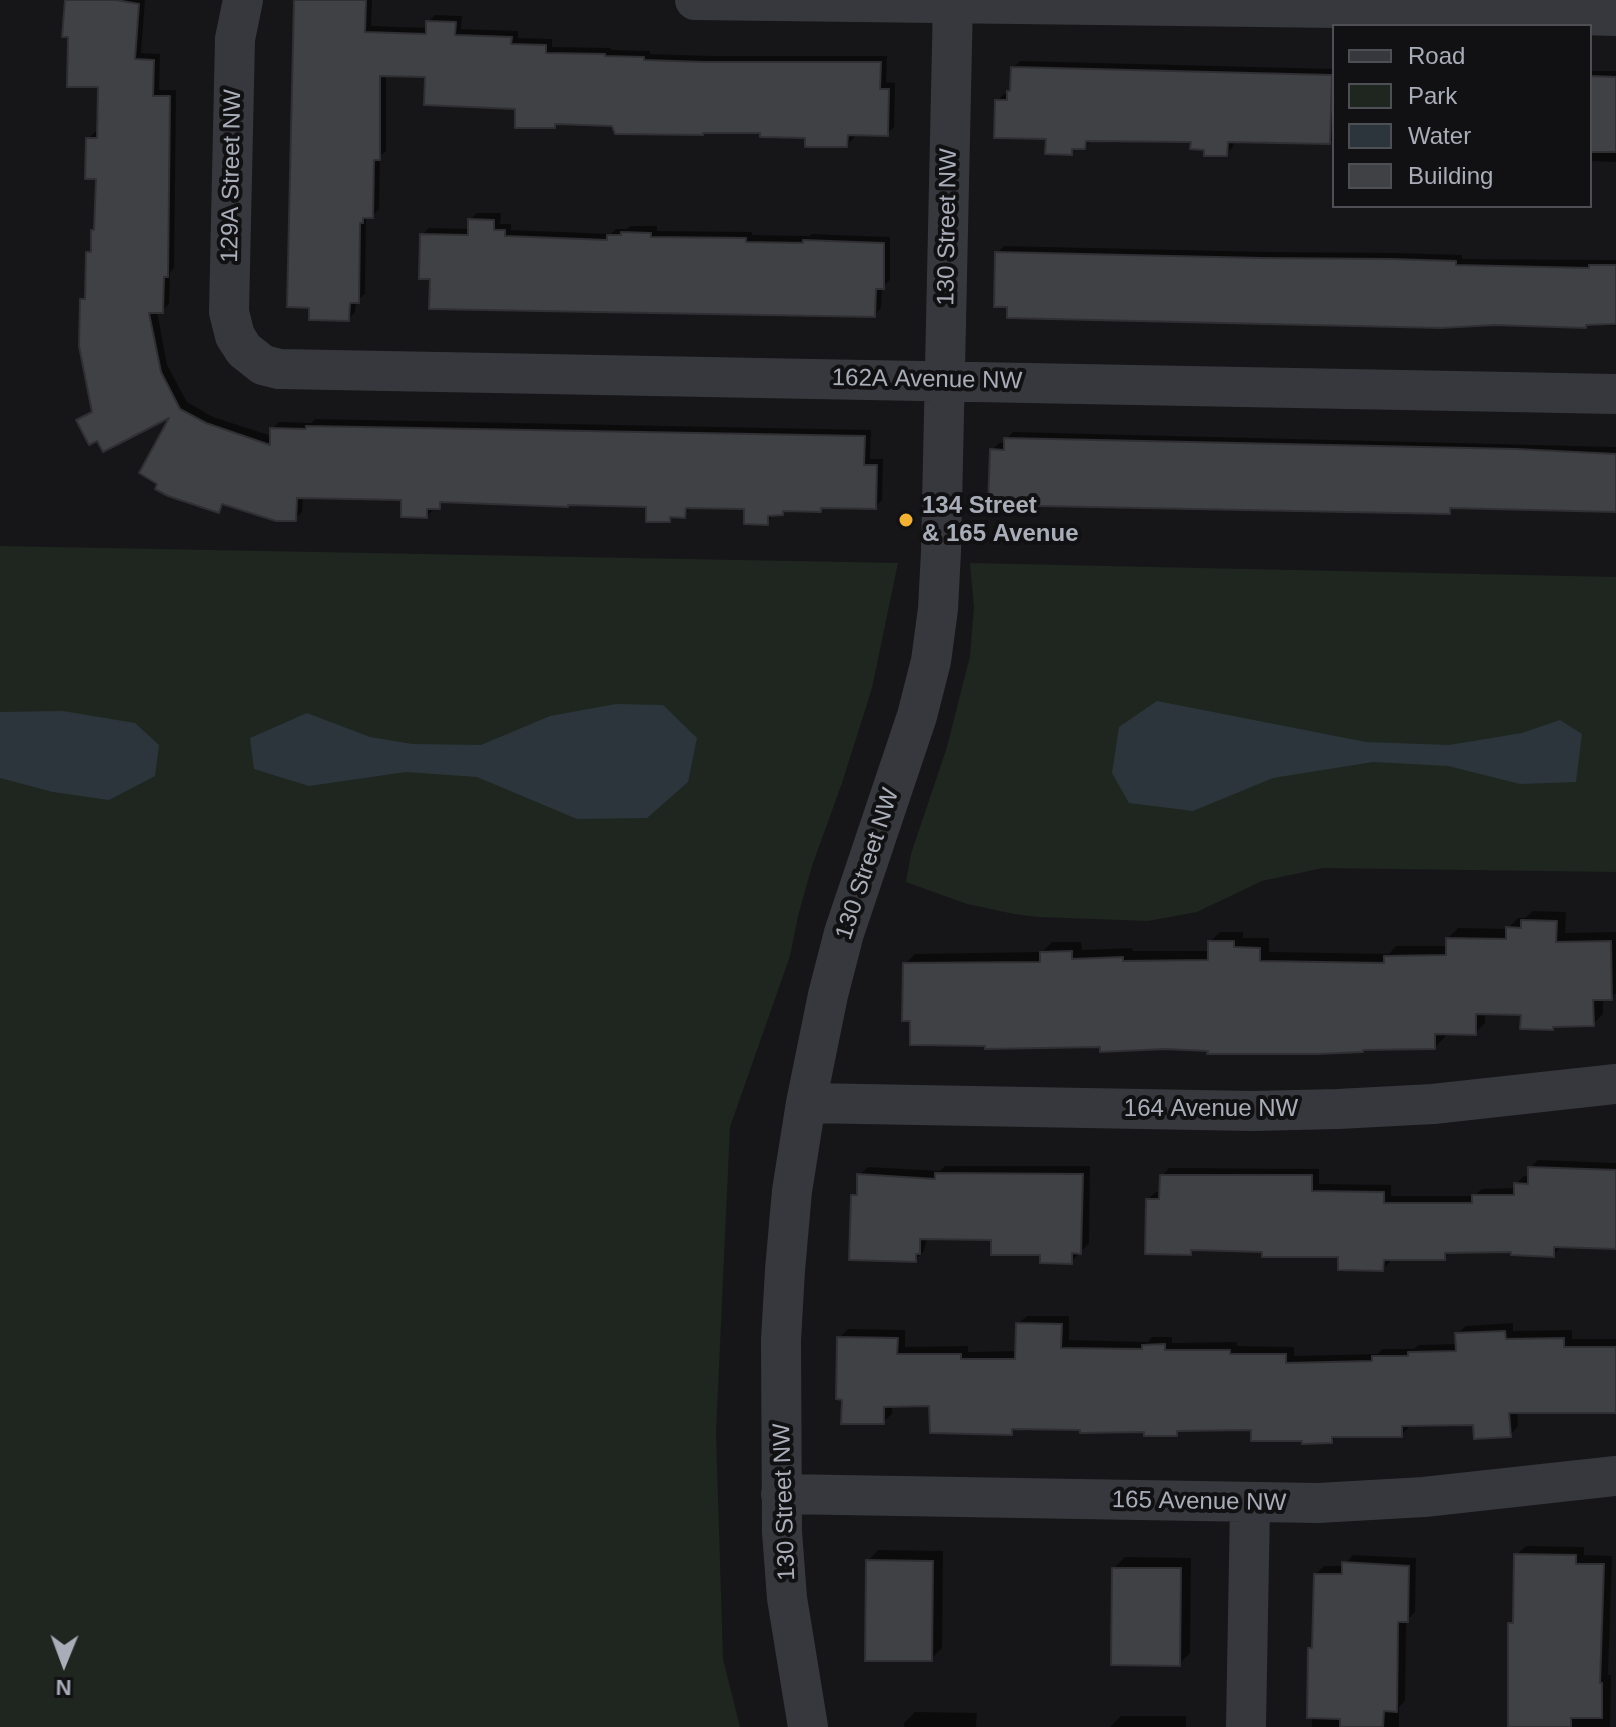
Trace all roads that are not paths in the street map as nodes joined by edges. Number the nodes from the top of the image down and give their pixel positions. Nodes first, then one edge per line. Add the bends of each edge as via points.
1 (243, 0) edge
2 (695, 0) edge
3 (953, 2) edge
4 (1340, 4) edge
5 (1616, 16) edge
6 (244, 350) joint
7 (944, 380) junction
8 (1616, 394) edge
9 (1616, 1084) edge
10 (806, 1103) junction
11 (1616, 1476) edge
12 (781, 1494) junction
13 (1250, 1503) junction
14 (808, 1727) edge
15 (1246, 1727) edge

1 - 6 street, 129A Street NW via 235,39 229,312
2 - 3 street
3 - 4 street
3 - 7 street, 130 Street NW
4 - 5 street
6 - 7 street, 162A Avenue NW via 263,365 279,369
7 - 8 street, 162A Avenue NW
7 - 10 street, 130 Street NW via 941,552 931,661 844,933
9 - 10 street, 164 Avenue NW via 1433,1104 1253,1111
10 - 12 street, 130 Street NW via 785,1270
11 - 13 street, 165 Avenue NW via 1376,1502
12 - 13 street, 165 Avenue NW
12 - 14 street, 130 Street NW via 787,1598
13 - 15 street

